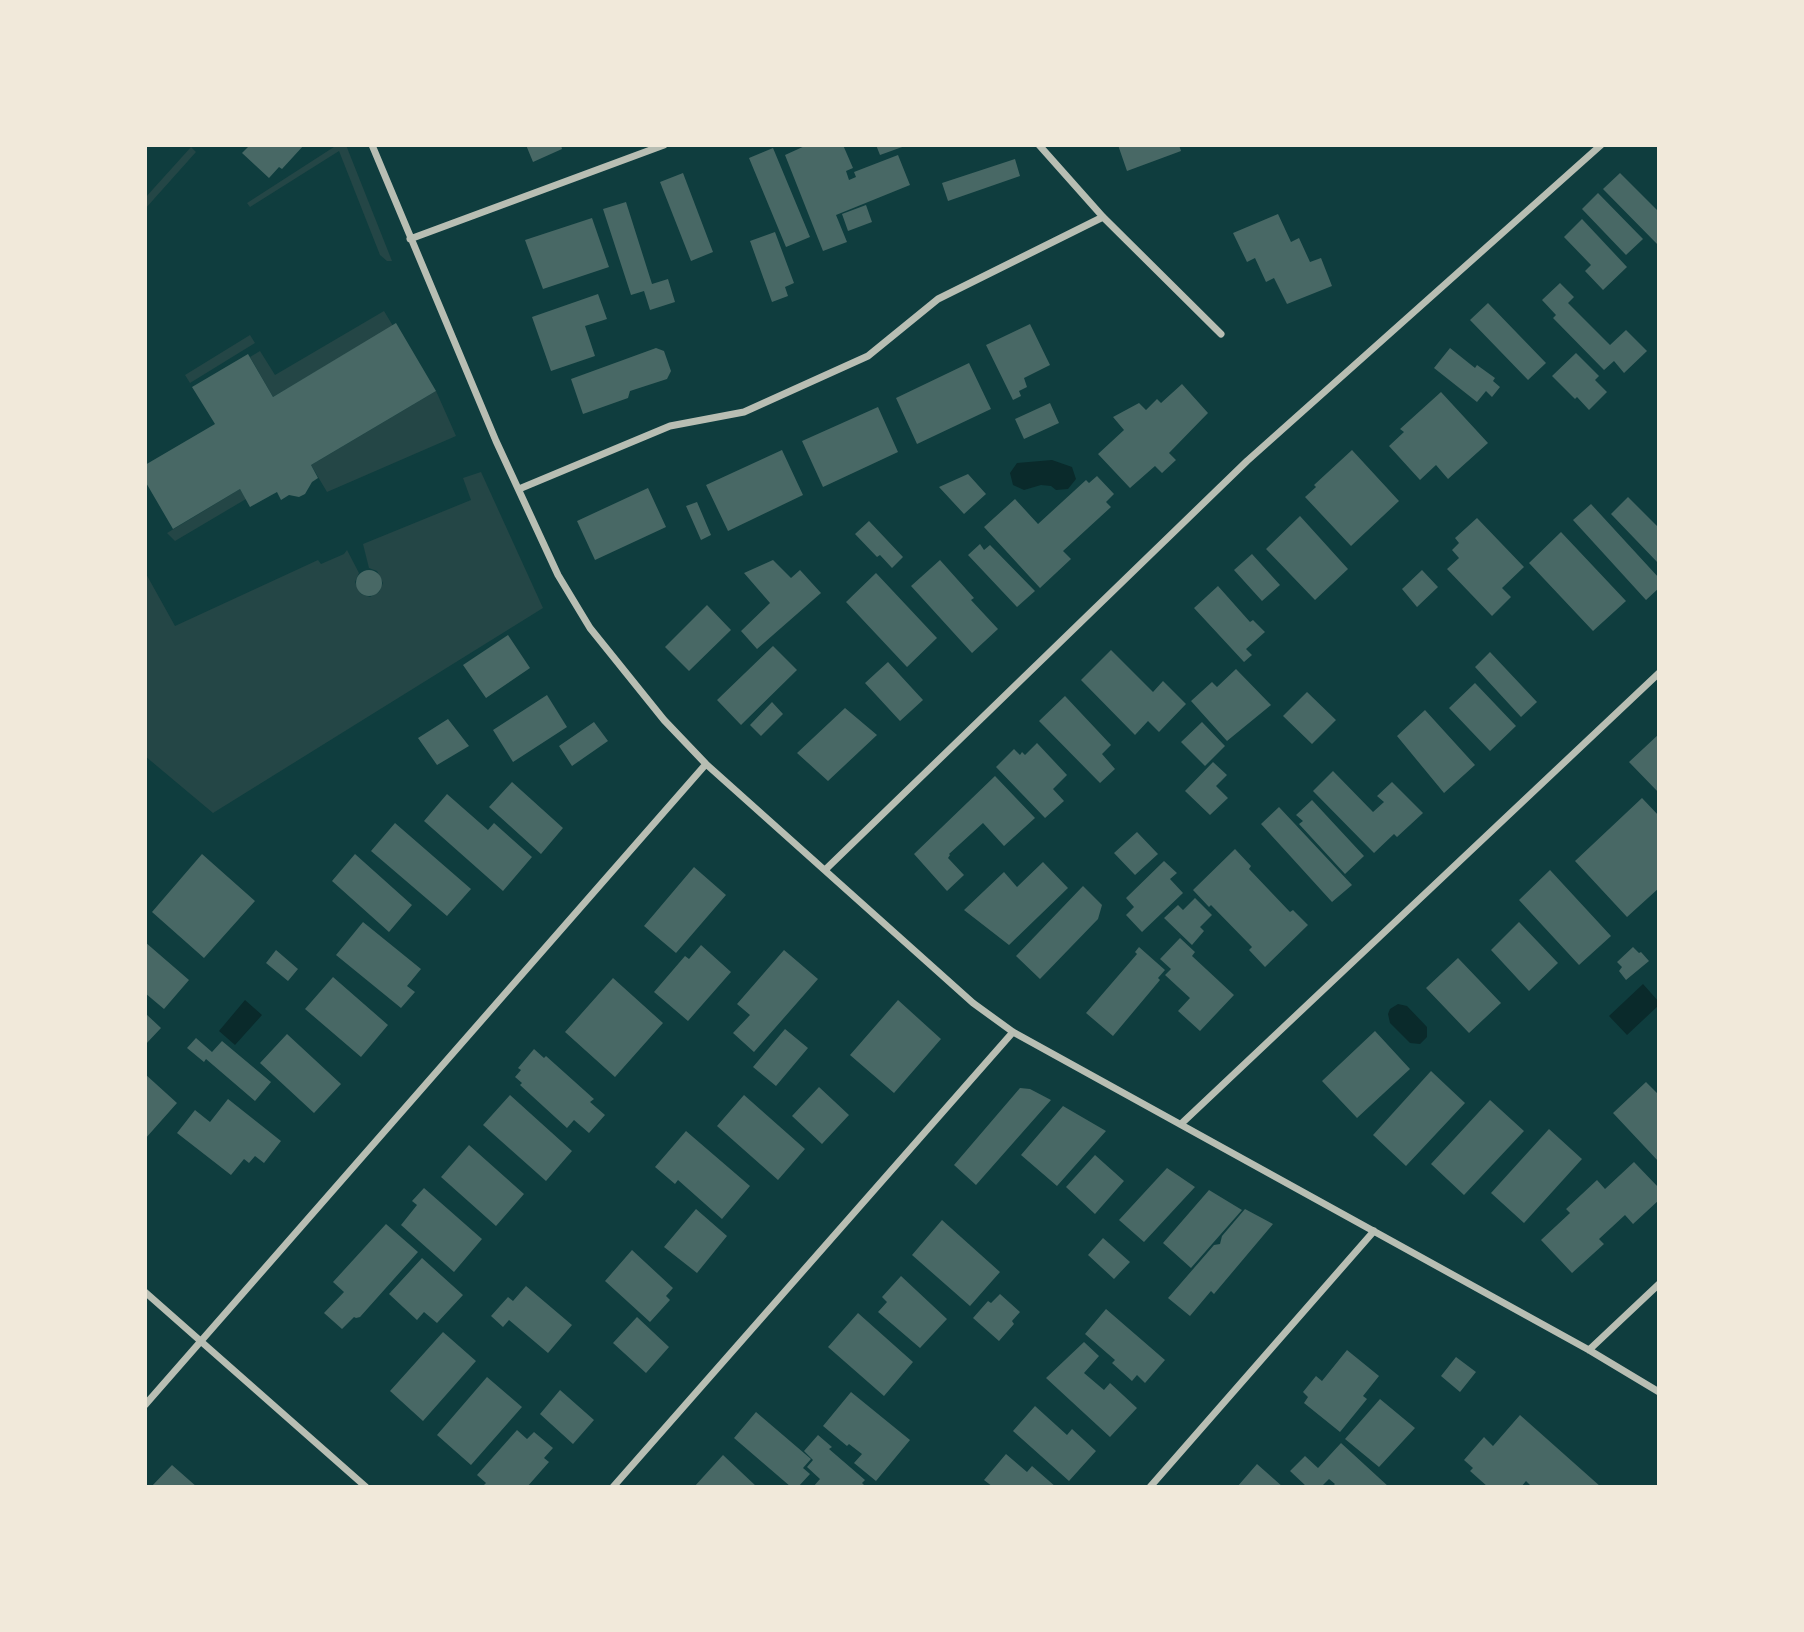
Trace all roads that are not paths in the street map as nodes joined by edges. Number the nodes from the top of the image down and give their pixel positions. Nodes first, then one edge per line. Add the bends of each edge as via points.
1 (372, 145) edge
2 (664, 145) edge
3 (1039, 145) edge
4 (1601, 145) edge
5 (1102, 217) junction
6 (410, 239) junction
7 (1221, 334) dead end
8 (519, 489) junction
9 (1659, 673) edge
10 (705, 764) junction
11 (825, 870) junction
12 (1013, 1032) junction
13 (1181, 1124) junction
14 (1374, 1231) junction
15 (1659, 1284) edge
16 (145, 1292) edge
17 (201, 1341) junction
18 (1589, 1350) junction
19 (1659, 1392) edge
20 (145, 1405) edge
21 (366, 1487) edge
22 (613, 1487) edge
23 (1150, 1487) edge

1 - 6 street
2 - 6 street
3 - 5 street
4 - 11 street via 1247,461
5 - 7 street
5 - 8 street via 938,299 868,356 744,412 670,426
6 - 8 street
8 - 10 street via 558,575 590,628
9 - 13 street
10 - 11 street
10 - 17 street
11 - 12 street via 973,1003
12 - 13 street
12 - 22 street
13 - 14 street
14 - 18 street
14 - 23 street
15 - 18 street
16 - 17 street
17 - 20 street
17 - 21 street
18 - 19 street

